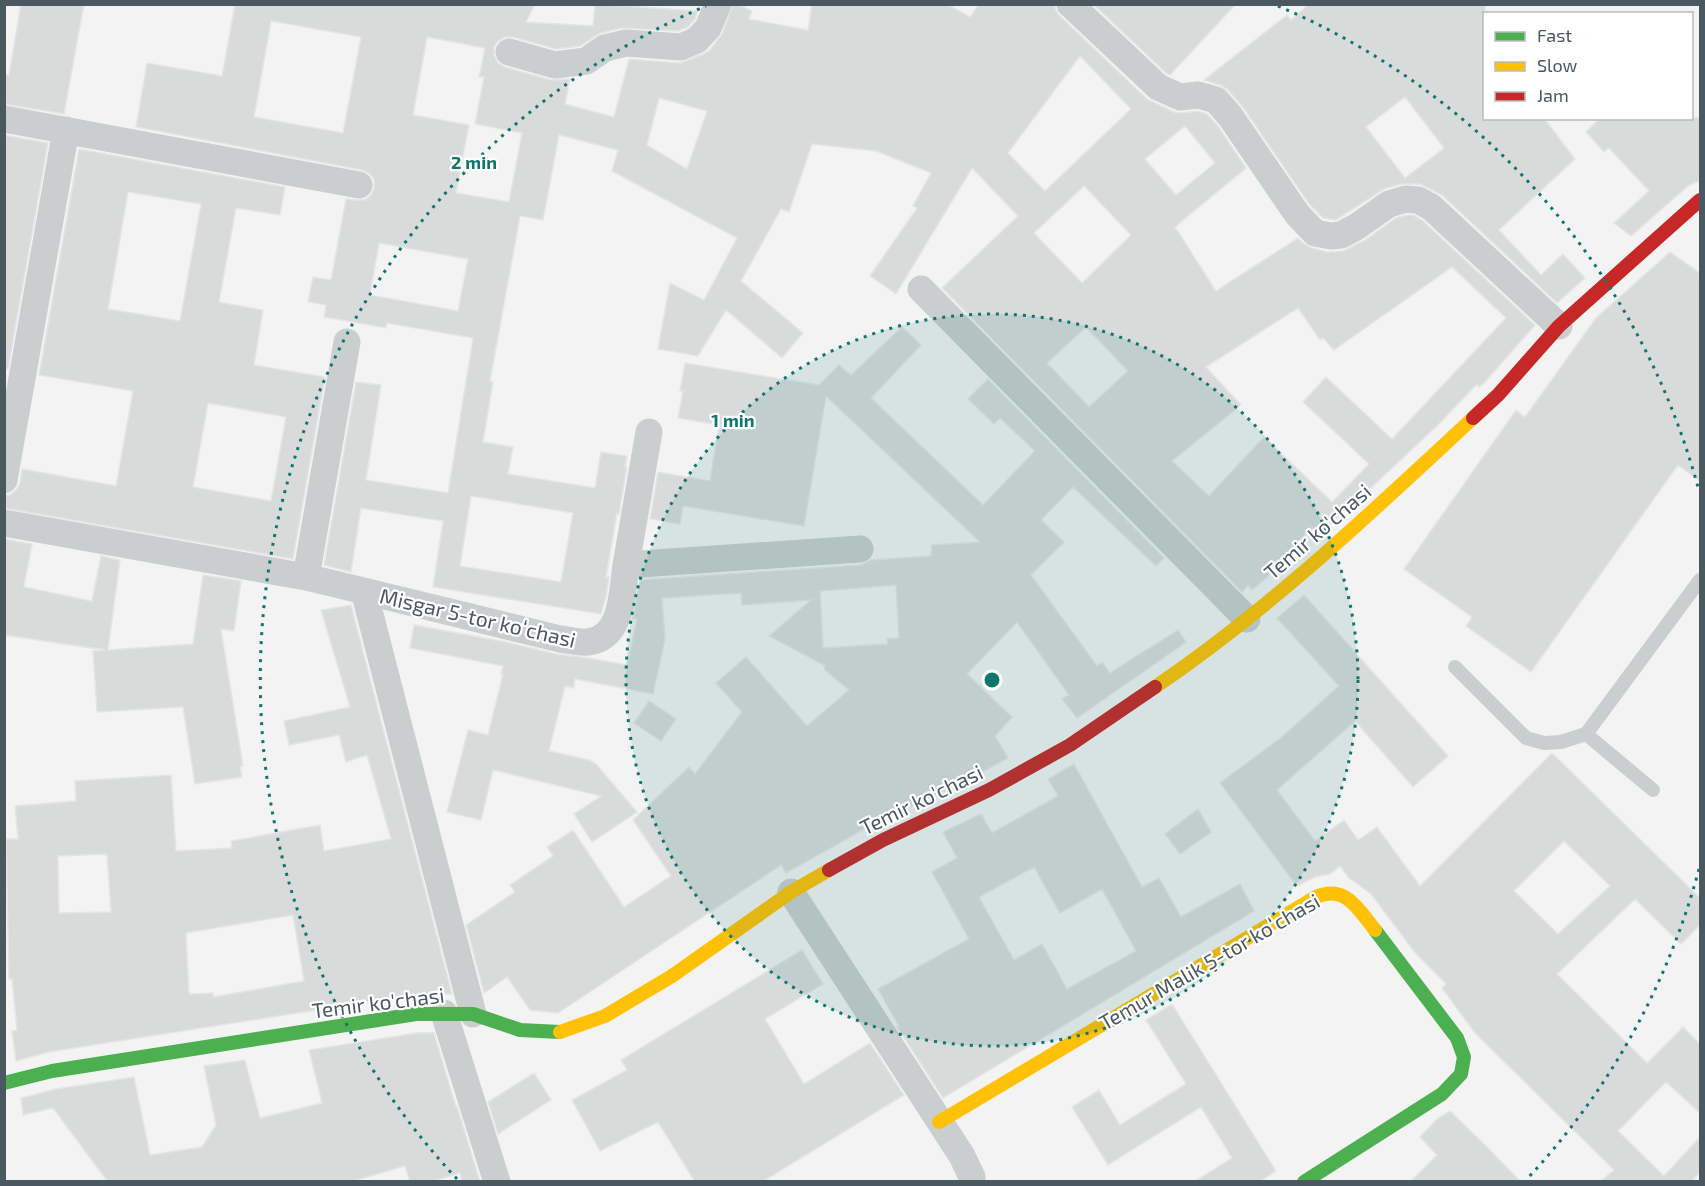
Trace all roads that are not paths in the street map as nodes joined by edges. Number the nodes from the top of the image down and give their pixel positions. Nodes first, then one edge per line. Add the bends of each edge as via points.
1 (718, 4) edge
2 (1070, 4) edge
3 (509, 52) dead end
4 (4, 119) edge
5 (66, 130) junction
6 (359, 185) dead end
7 (1701, 200) edge
8 (921, 289) dead end
9 (1560, 326) junction
10 (347, 342) dead end
11 (649, 432) dead end
12 (4, 480) edge
13 (4, 523) edge
14 (860, 549) dead end
15 (626, 565) junction
16 (306, 576) junction
17 (1701, 580) edge
18 (364, 591) junction
19 (1247, 619) junction
20 (1455, 667) dead end
21 (1587, 734) junction
22 (1653, 790) dead end
23 (790, 892) junction
24 (444, 1013) junction
25 (473, 1014) junction
26 (4, 1083) edge
27 (939, 1122) junction
28 (979, 1180) edge
29 (497, 1182) edge
30 (1304, 1182) edge

1 - 3 street via 708,28 697,40 681,47 626,43 605,48 586,61 555,65
2 - 9 street via 1158,87 1180,97 1198,95 1216,100 1297,214 1315,233 1341,235 1389,204 1418,200 1431,207
4 - 5 street
5 - 6 street
5 - 12 street
7 - 9 street, Temir ko'chasi
8 - 19 street
9 - 19 street, Temir ko'chasi via 1481,411 1370,514
10 - 16 street
11 - 15 street, Misgar 5-tor koʻchasi
13 - 16 street, Misgar 5-tor koʻchasi
14 - 15 street
15 - 18 street, Misgar 5-tor koʻchasi via 612,629 599,640 586,643
16 - 18 street, Misgar 5-tor koʻchasi
17 - 21 lane
18 - 25 street
19 - 23 street, Temir ko'chasi via 1070,745
20 - 21 lane via 1526,738 1561,742
21 - 22 lane
23 - 25 street, Temir ko'chasi via 672,976 584,1024 563,1032 520,1030
23 - 27 street
24 - 25 street, Temir ko'chasi
24 - 26 street, Temir ko'chasi via 416,1014 52,1071
24 - 29 street
27 - 28 street
27 - 30 street, Temur Malik 5-tor koʻchasi via 1328,891 1342,894 1356,906 1457,1038 1464,1057 1461,1074 1442,1094

